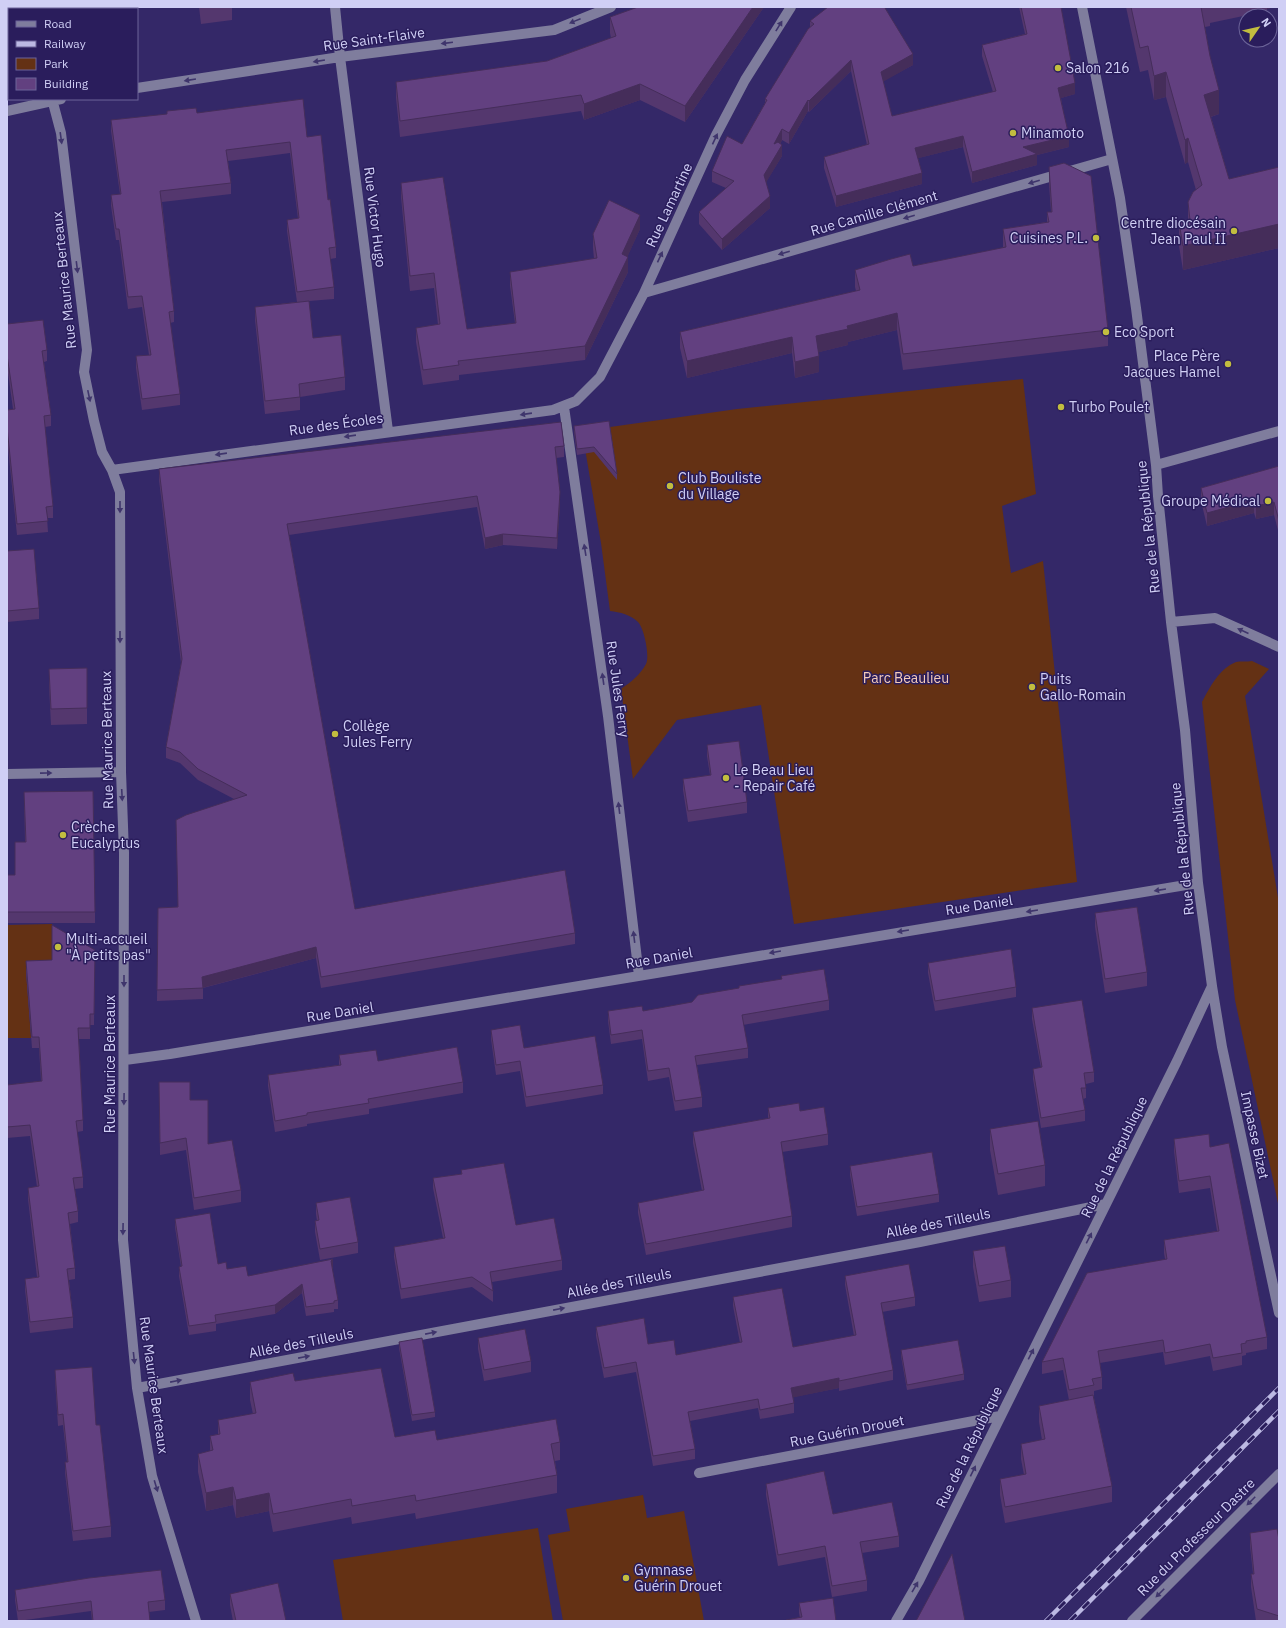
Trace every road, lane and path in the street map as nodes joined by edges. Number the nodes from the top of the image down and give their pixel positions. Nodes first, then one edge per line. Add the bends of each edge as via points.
1 (335, 7) edge
2 (611, 7) edge
3 (791, 7) edge
4 (1082, 7) edge
5 (340, 57) junction
6 (138, 88) edge
7 (51, 100) edge
8 (55, 100) edge
9 (7, 111) edge
10 (1112, 159) junction
11 (644, 293) junction
12 (564, 407) junction
13 (388, 431) junction
14 (1279, 431) edge
15 (1156, 464) junction
16 (112, 470) junction
17 (1171, 622) junction
18 (1279, 647) edge
19 (121, 772) junction
20 (7, 774) edge
21 (1198, 883) junction
22 (639, 976) junction
23 (1212, 986) junction
24 (124, 1060) junction
25 (1106, 1204) junction
26 (1279, 1314) edge
27 (137, 1388) junction
28 (1000, 1416) junction
29 (699, 1473) dead end
30 (1279, 1474) edge
31 (196, 1621) edge
32 (896, 1621) edge
33 (1132, 1621) edge

1 - 5 street, Rue Victor Hugo
2 -> 5 street, Rue Saint-Flaive via 554,30
11 -> 3 street, Rue Lamartine via 716,135 745,80
4 - 10 street, Rue de la République
5 -> 6 street, Rue Saint-Flaive
5 - 13 street, Rue Victor Hugo
7 - 9 street
8 -> 16 street, Rue Maurice Berteaux via 87,350 84,372 102,452
10 -> 11 street, Rue Camille Clément
10 - 15 street, Rue de la République via 1125,225
11 - 12 street, Rue Lamartine via 600,377 583,395
12 -> 13 street, Rue des Écoles via 465,423
22 -> 12 street, Rue Jules Ferry via 607,709
13 -> 16 street, Rue des Écoles
14 - 15 street
15 - 17 street, Rue de la République
16 -> 19 street, Rue Maurice Berteaux via 120,492
18 -> 17 street via 1215,618
17 - 21 street, Rue de la République via 1185,730
20 -> 19 street
19 -> 24 street, Rue Maurice Berteaux via 124,853
21 -> 22 street, Rue Daniel
21 - 23 street, Rue de la République
22 - 24 street, Rue Daniel
23 - 25 street, Rue de la République
23 - 26 street, Impasse Bizet via 1222,1047
24 -> 27 street, Rue Maurice Berteaux via 122,1240
27 -> 25 street, Allée des Tilleuls
28 -> 25 street, Rue de la République
27 -> 31 street, Rue Maurice Berteaux via 152,1476
28 - 29 street, Rue Guérin Drouet
32 -> 28 street, Rue de la République via 919,1581
30 -> 33 street, Rue du Professeur Dastre

